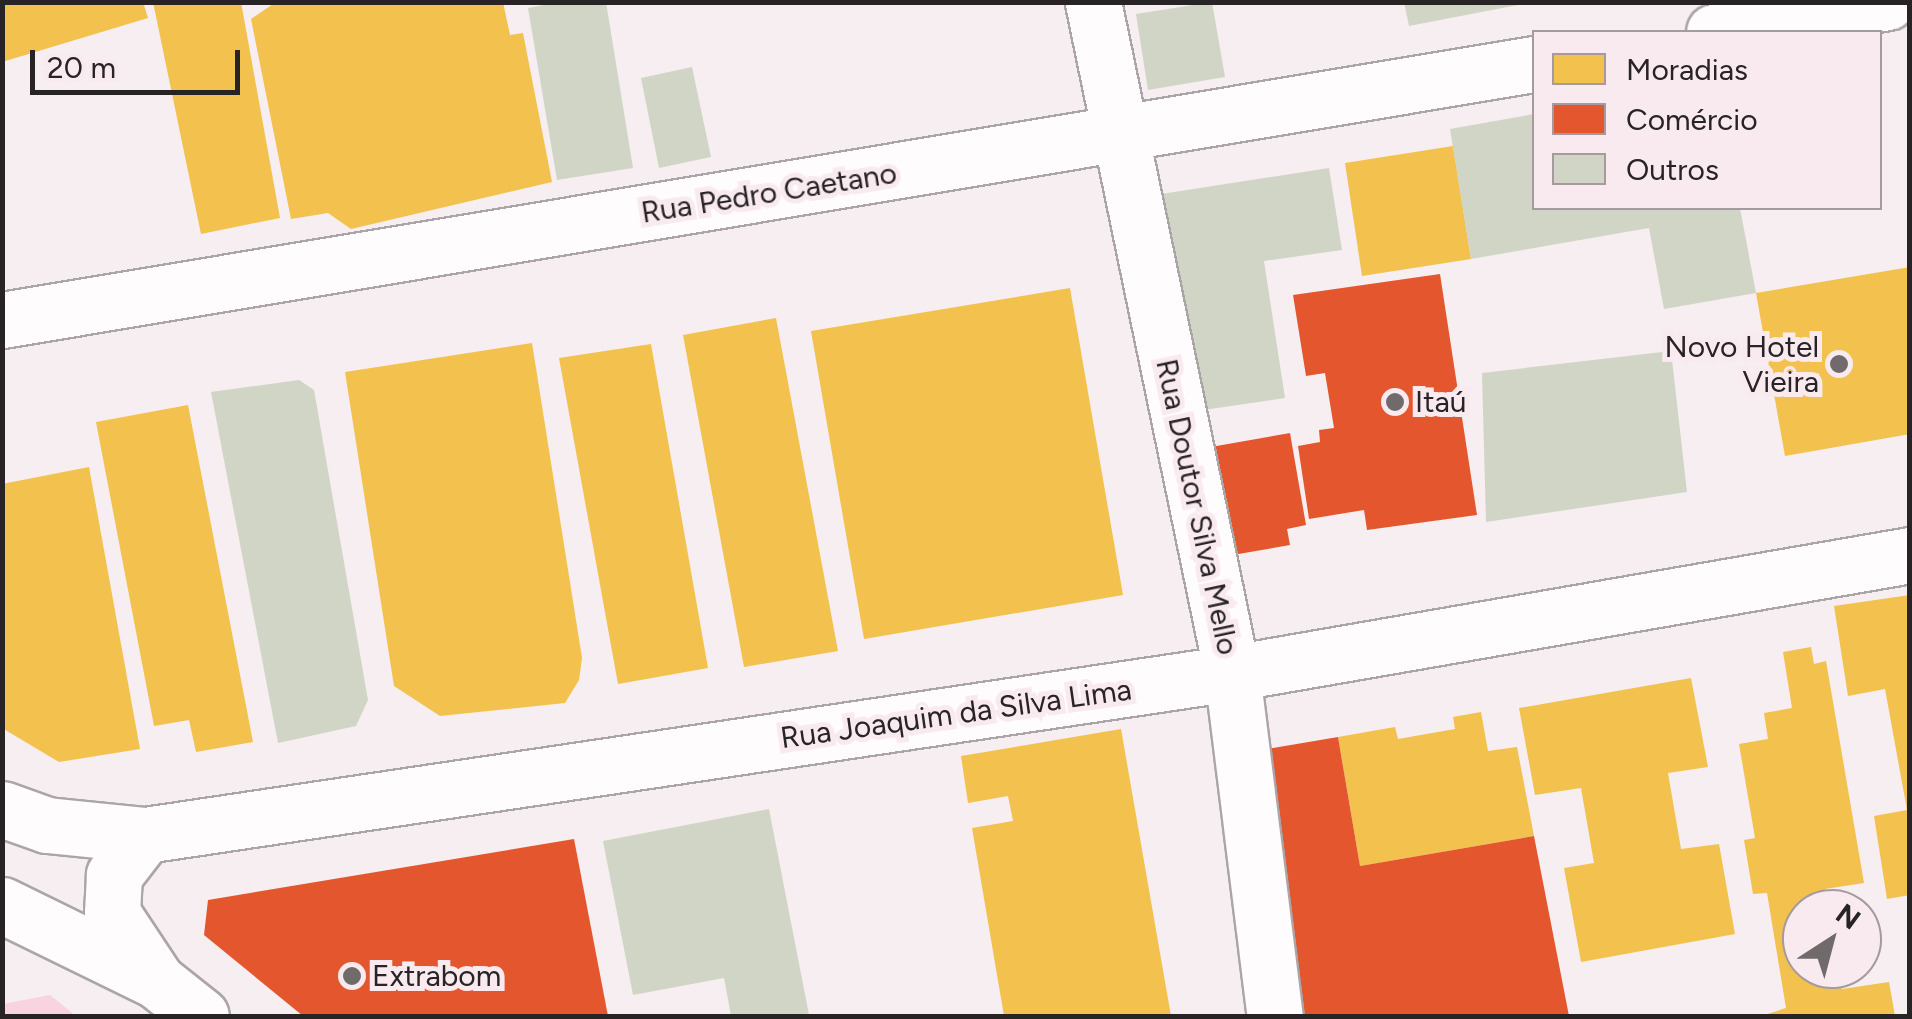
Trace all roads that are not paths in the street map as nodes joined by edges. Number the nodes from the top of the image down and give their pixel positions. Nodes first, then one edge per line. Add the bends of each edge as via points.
1 (1093, 2) edge
2 (1888, 2) edge
3 (1726, 30) edge
4 (1532, 64) edge
5 (1120, 135) junction
6 (2, 320) edge
7 (1910, 555) edge
8 (1232, 673) junction
9 (2, 809) edge
10 (145, 835) junction
11 (2, 905) edge
12 (157, 981) junction
13 (200, 1016) edge
14 (1275, 1016) edge

1 - 5 street, Rua Doutor Silva Mello
2 - 3 street
4 - 5 street, Rua Pedro Caetano
5 - 6 street, Rua Pedro Caetano
5 - 8 street, Rua Doutor Silva Mello
7 - 8 street, Rua Joaquim da Silva Lima
8 - 10 street, Rua Joaquim da Silva Lima
8 - 14 street, Rua Doutor Silva Mello
9 - 10 street, Rua Joaquim da Silva Lima via 47,825
10 - 12 street via 114,875 112,913
11 - 12 street
12 - 13 street

